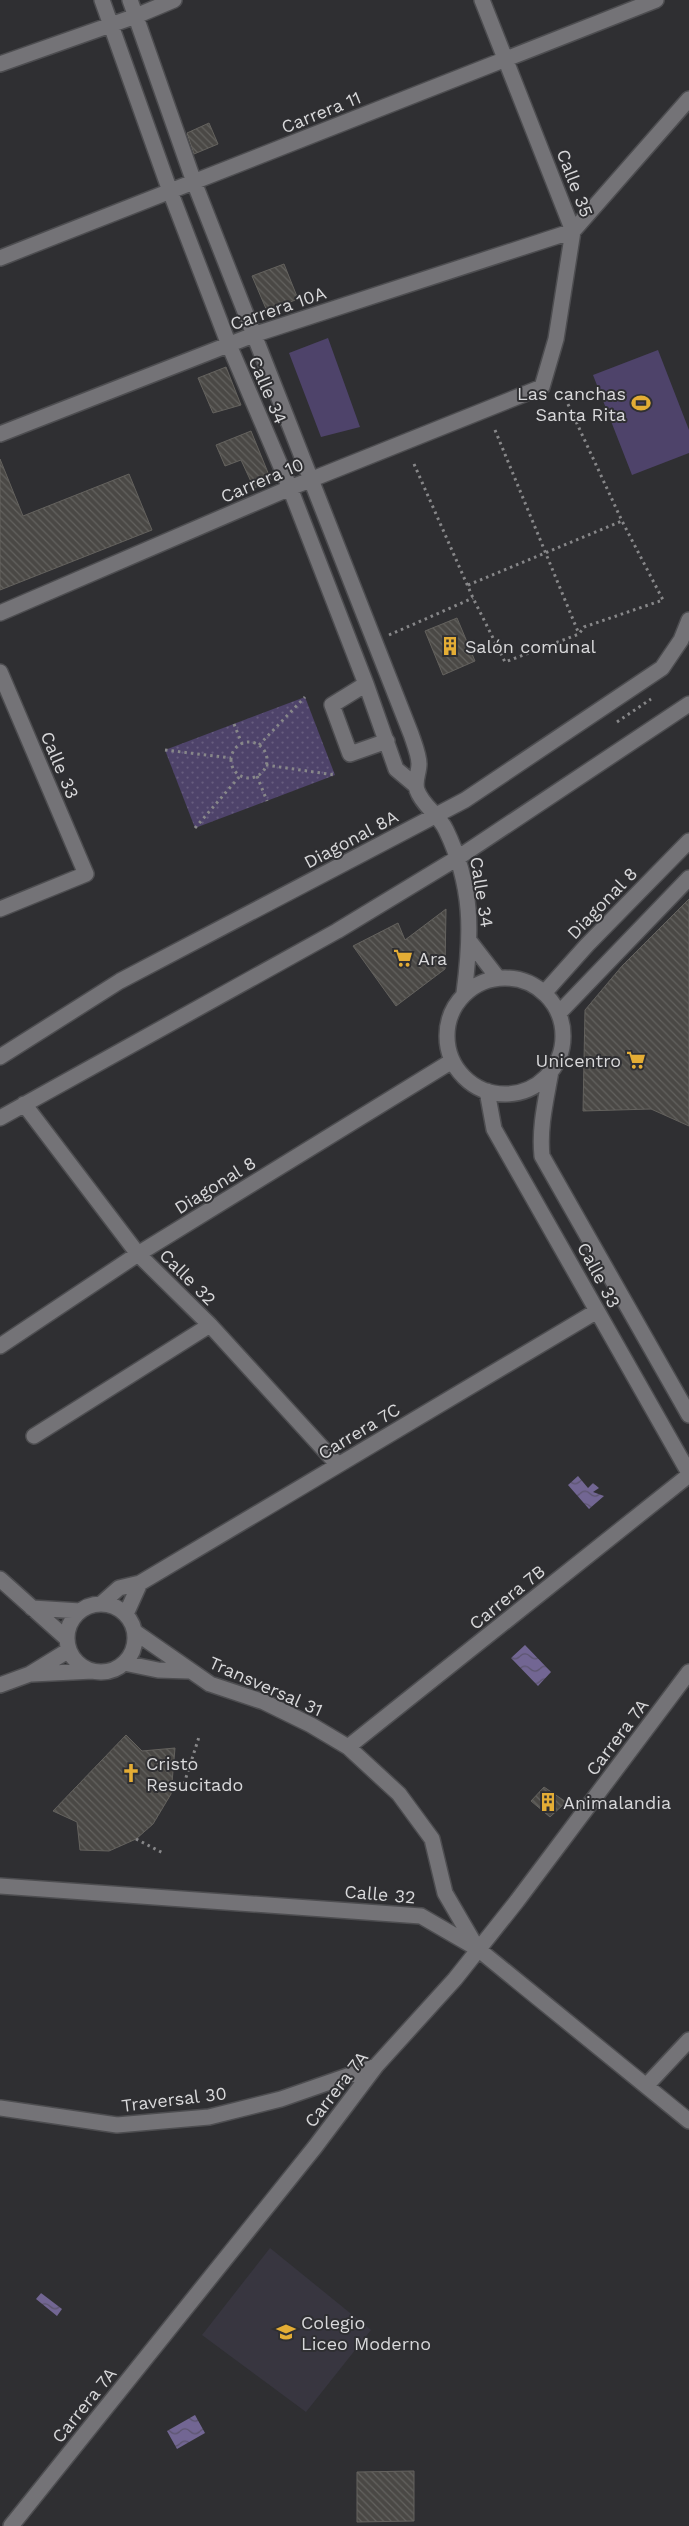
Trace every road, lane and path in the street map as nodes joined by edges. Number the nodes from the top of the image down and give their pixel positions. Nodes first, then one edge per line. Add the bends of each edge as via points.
1 (102, 0) edge
2 (130, 0) edge
3 (174, 0) edge
4 (482, 0) edge
5 (656, 0) edge
6 (136, 16) junction
7 (111, 24) junction
8 (506, 59) junction
9 (0, 64) edge
10 (689, 99) edge
11 (194, 182) junction
12 (170, 191) junction
13 (573, 230) junction
14 (0, 258) edge
15 (256, 334) junction
16 (229, 345) junction
17 (542, 387) joint
18 (567, 402) dead end
19 (495, 430) dead end
20 (0, 434) edge
21 (414, 464) dead end
22 (310, 480) junction
23 (290, 488) junction
24 (622, 521) junction
25 (545, 553) junction
26 (468, 586) junction
27 (473, 598) junction
28 (0, 613) edge
29 (689, 620) edge
30 (579, 634) junction
31 (387, 635) dead end
32 (0, 672) edge
33 (366, 684) junction
34 (305, 697) dead end
35 (689, 704) edge
36 (234, 724) dead end
37 (387, 741) junction
38 (242, 744) junction
39 (259, 745) junction
40 (165, 750) dead end
41 (231, 758) junction
42 (266, 765) junction
43 (335, 775) dead end
44 (240, 776) junction
45 (257, 776) junction
46 (415, 785) junction
47 (267, 801) dead end
48 (436, 814) junction
49 (195, 828) dead end
50 (689, 841) edge
51 (459, 857) junction
52 (689, 878) edge
53 (0, 909) edge
54 (471, 943) junction
55 (498, 978) junction
56 (545, 992) junction
57 (464, 993) junction
58 (559, 1013) junction
59 (0, 1057) edge
60 (452, 1061) junction
61 (551, 1072) junction
62 (487, 1091) junction
63 (24, 1104) junction
64 (0, 1118) edge
65 (138, 1254) junction
66 (597, 1311) junction
67 (210, 1325) junction
68 (0, 1346) edge
69 (689, 1415) edge
70 (34, 1436) dead end
71 (338, 1465) junction
72 (689, 1474) edge
73 (0, 1579) edge
74 (140, 1583) junction
75 (101, 1604) junction
76 (32, 1608) junction
77 (80, 1611) junction
78 (126, 1614) junction
79 (135, 1632) junction
80 (68, 1644) junction
81 (124, 1663) junction
82 (96, 1671) junction
83 (189, 1671) junction
84 (689, 1672) edge
85 (30, 1674) junction
86 (0, 1685) edge
87 (199, 1737) dead end
88 (348, 1747) junction
89 (182, 1790) dead end
90 (136, 1839) dead end
91 (163, 1854) dead end
92 (0, 1886) edge
93 (478, 1949) junction
94 (689, 2040) edge
95 (376, 2066) junction
96 (646, 2086) junction
97 (0, 2108) edge
98 (689, 2120) edge
99 (11, 2526) edge

1 - 7 street, Calle 34
2 - 6 street, Calle 34
3 - 6 street
4 - 8 street, Calle 35
5 - 8 street, Carrera 11
6 - 7 street
6 - 11 street, Calle 34
7 - 9 street
7 - 12 street, Calle 34
8 - 11 street, Carrera 11
8 - 13 street, Calle 35
10 - 13 street
11 - 12 street, Carrera 11
11 - 15 street, Calle 34
12 - 14 street, Carrera 11
12 - 16 street, Calle 34
13 - 15 street, Carrera 10A
13 - 17 street, Calle 35 via 556,339
15 - 16 street, Carrera 10A
15 - 22 street, Calle 34
16 - 20 street, Carrera 10A
16 - 23 street, Calle 34
17 - 22 street, Carrera 10
18 - 24 path
19 - 25 path
21 - 26 path
22 - 23 street, Carrera 10
22 - 46 street, Calle 34 via 411,734 419,763
23 - 28 street, Carrera 10
23 - 33 street, Calle 34
24 - 25 path
24 - 30 path via 663,600 584,627
25 - 26 path
25 - 30 path
26 - 27 path
27 - 30 path via 505,662
27 - 31 path
29 - 48 street, Diagonal 8A via 681,640 662,668 473,794
32 - 53 street, Calle 33 via 86,874
33 - 37 street, Calle 34
33 - 37 street via 332,706 350,754
34 - 39 path
35 - 51 street
36 - 38 path
37 - 46 street, Calle 34 via 396,769
38 - 39 path
38 - 41 path via 234,750
39 - 42 path via 266,754
40 - 41 path
41 - 44 path via 233,768
42 - 43 path
42 - 45 path
44 - 45 path
44 - 49 path
45 - 47 path
46 - 48 street, Calle 34
48 - 51 street, Calle 34
48 - 59 street, Diagonal 8A via 120,981
50 - 56 street, Diagonal 8
51 - 54 street, Calle 34 via 468,902
51 - 63 street via 337,931
52 - 58 street
54 - 55 street, Calle 34
54 - 57 street
55 - 56 street via 515,978
55 - 57 street
56 - 58 street
57 - 60 street via 453,1008 447,1025
58 - 61 street via 564,1030 563,1047
60 - 62 street via 468,1082
60 - 65 street, Diagonal 8
61 - 62 street via 533,1087 517,1093
61 - 69 street, Calle 33 via 540,1138 542,1156
62 - 66 street, Calle 33 via 494,1129
63 - 64 street
63 - 65 street, Calle 32
65 - 67 street, Calle 32
65 - 68 street, Diagonal 8
66 - 71 street, Carrera 7C
66 - 72 street, Calle 33
67 - 70 street
67 - 71 street, Calle 32
71 - 74 street, Carrera 7C
72 - 88 street, Carrera 7B
73 - 76 street
74 - 75 street, Carrera 7C via 118,1588
74 - 78 street
75 - 77 street
75 - 78 street
76 - 77 street
76 - 80 street
77 - 80 street via 69,1626
78 - 79 street
79 - 81 street via 131,1655
79 - 83 street, Transversal 31
80 - 82 street via 80,1664
80 - 85 street
81 - 82 street via 106,1671
81 - 83 street, Transversal 31 via 158,1670
82 - 85 street
83 - 88 street, Transversal 31 via 210,1684 264,1702
84 - 93 street, Carrera 7A
85 - 86 street
87 - 89 path
88 - 93 street, Transversal 31 via 399,1794 432,1839 445,1893
90 - 91 path
92 - 93 street, Calle 32 via 421,1916
93 - 95 street, Carrera 7A
93 - 96 street, Calle 32
94 - 96 street
95 - 97 street, Traversal 30 via 281,2099 209,2118 117,2125
95 - 99 street, Carrera 7A via 309,2155
96 - 98 street, Calle 32

